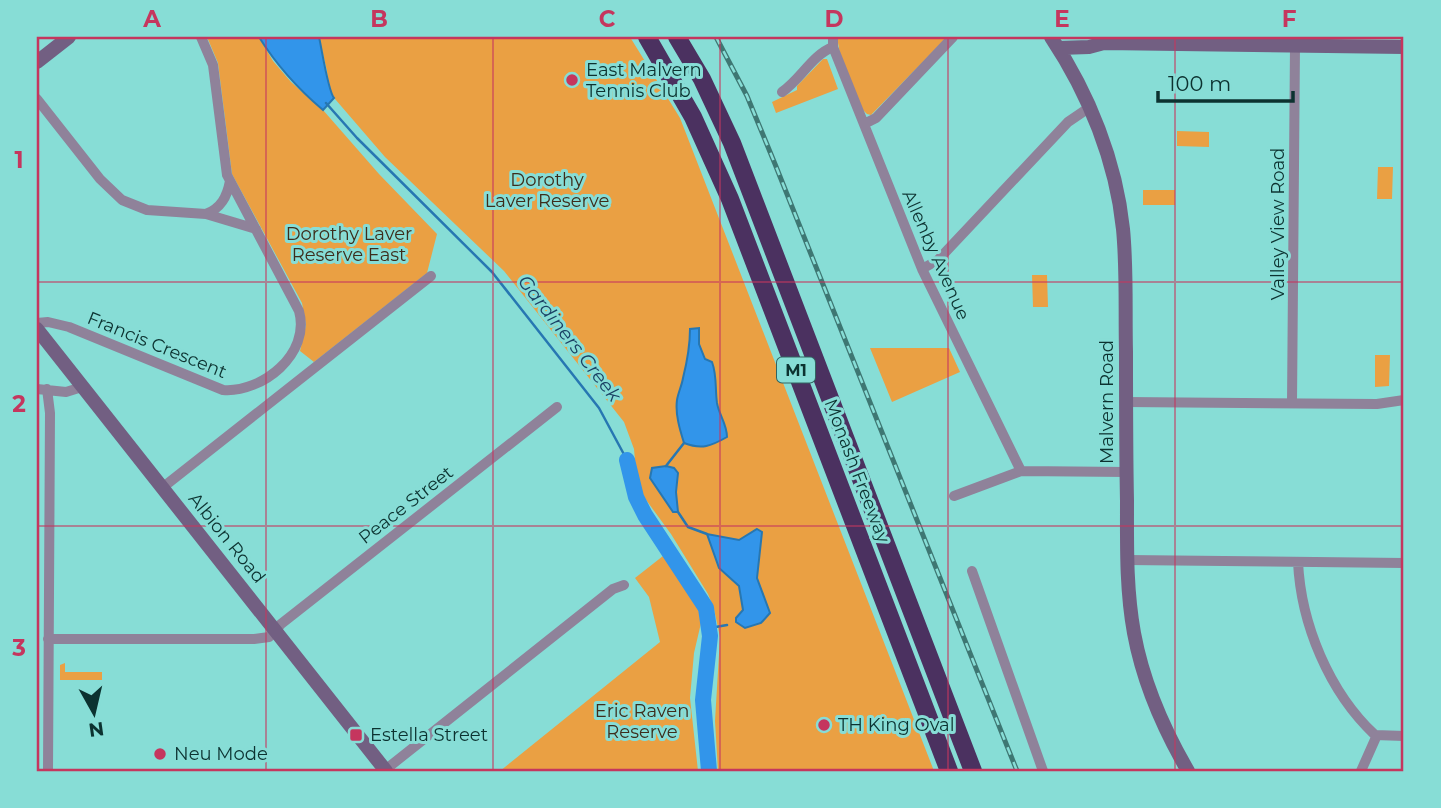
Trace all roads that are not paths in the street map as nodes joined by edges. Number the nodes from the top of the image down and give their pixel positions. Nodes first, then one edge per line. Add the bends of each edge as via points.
1 (69, 37) edge
2 (201, 37) edge
3 (647, 37) edge
4 (677, 37) edge
5 (953, 37) edge
6 (1156, 40) edge
7 (1054, 41) edge
8 (833, 42) edge
9 (1344, 42) edge
10 (1295, 46) junction
11 (1404, 47) edge
12 (39, 57) edge
13 (782, 92) dead end
14 (37, 99) edge
15 (1090, 107) junction
16 (864, 124) junction
17 (230, 181) junction
18 (206, 215) junction
19 (256, 229) junction
20 (922, 269) junction
21 (431, 276) dead end
22 (37, 323) edge
23 (37, 329) edge
24 (78, 381) junction
25 (48, 389) edge
26 (1404, 400) edge
27 (1126, 402) junction
28 (1292, 403) junction
29 (557, 407) dead end
30 (1021, 471) junction
31 (1126, 472) junction
32 (162, 488) junction
33 (954, 496) dead end
34 (1127, 559) junction
35 (1298, 562) junction
36 (1404, 563) edge
37 (972, 571) dead end
38 (624, 585) dead end
39 (275, 630) junction
40 (48, 639) junction
41 (1377, 736) junction
42 (1404, 736) edge
43 (48, 771) edge
44 (386, 771) edge
45 (949, 771) edge
46 (973, 771) edge
47 (1043, 771) edge
48 (1188, 771) edge
49 (1361, 771) edge

1 - 12 main road
2 - 17 street, Francis Crescent via 214,65
3 - 45 highway, Monash Freeway / M1 via 693,117 730,199
4 - 46 highway, Monash Freeway / M1 via 708,90 741,166
5 - 16 street via 876,118
6 - 7 main road via 1089,47
6 - 10 main road
7 - 15 main road, Malvern Road
8 - 13 street, Allenby Avenue
8 - 16 street, Allenby Avenue
9 - 10 main road
9 - 11 main road
10 - 28 street, Valley View Road
14 - 18 street via 100,180 122,200 147,210
15 - 20 street via 1068,122 938,260
15 - 27 main road, Malvern Road via 1111,168 1123,226
16 - 20 street, Allenby Avenue
17 - 18 street via 222,203
17 - 19 street, Francis Crescent
18 - 19 street
19 - 22 street, Francis Crescent via 302,323 289,358 250,387 216,389 69,327
20 - 30 street, Allenby Avenue
21 - 32 street
23 - 24 main road, Albion Road
24 - 25 street via 66,392
24 - 32 main road, Albion Road
25 - 40 street
26 - 28 street
27 - 28 street
27 - 31 main road, Malvern Road
29 - 39 street, Peace Street
30 - 31 street
30 - 33 street
31 - 34 main road, Malvern Road
32 - 39 main road, Albion Road
34 - 35 street
34 - 48 main road, Malvern Road via 1131,616 1142,667 1159,716
35 - 36 street
35 - 41 street via 1304,608 1322,659 1348,702
37 - 47 street
38 - 44 street
39 - 40 street via 261,639
39 - 44 main road, Albion Road
40 - 43 street
41 - 42 street
41 - 49 street

